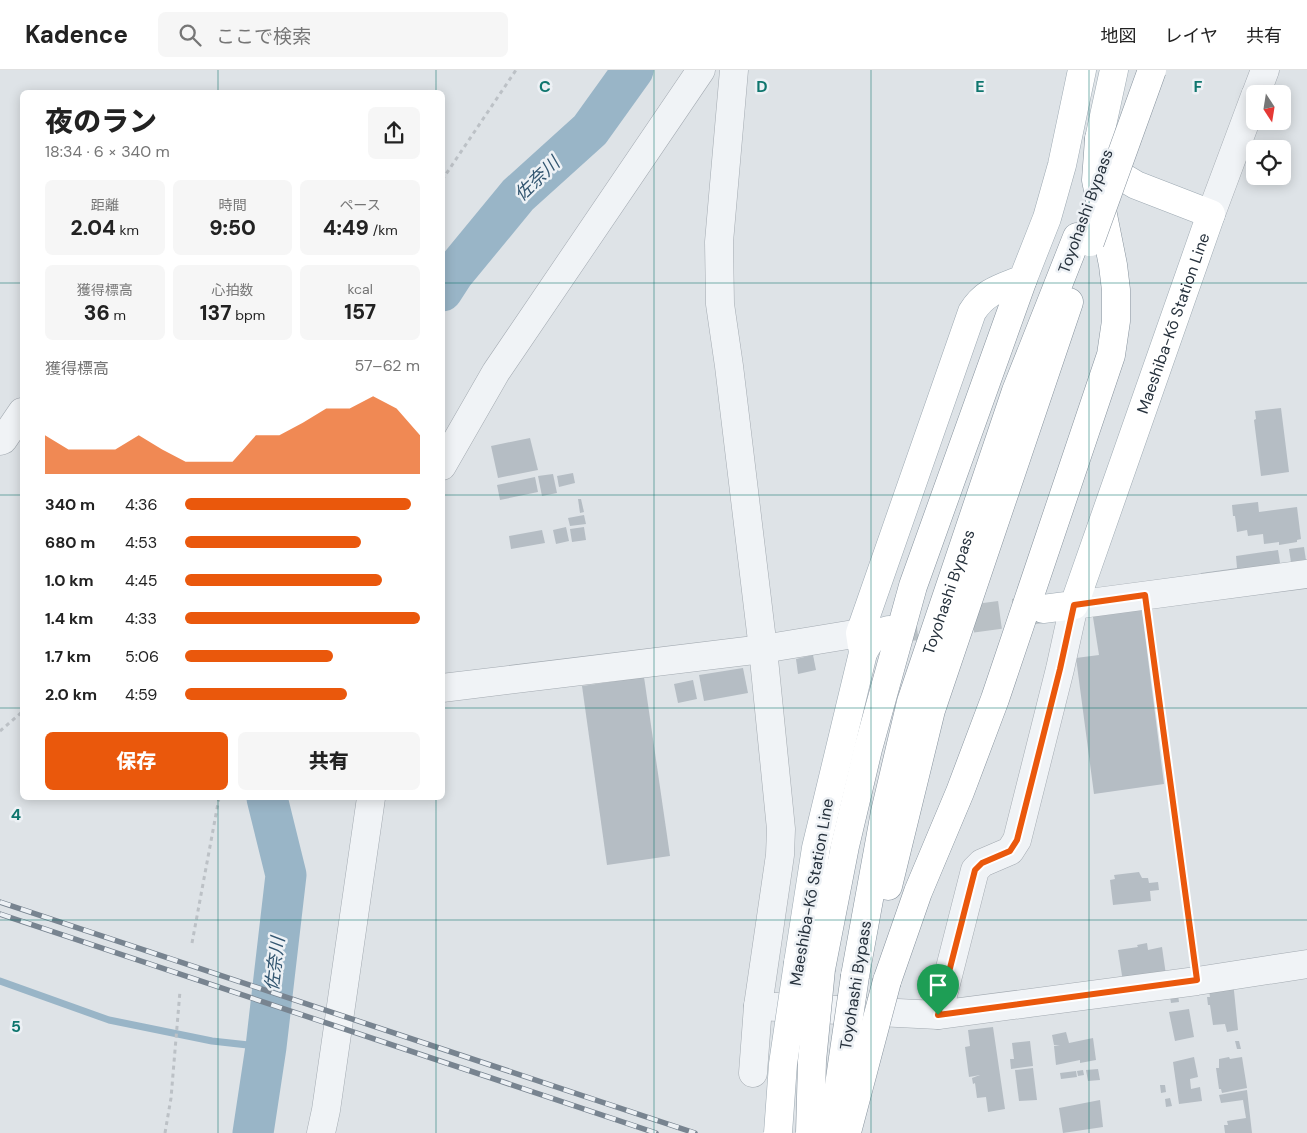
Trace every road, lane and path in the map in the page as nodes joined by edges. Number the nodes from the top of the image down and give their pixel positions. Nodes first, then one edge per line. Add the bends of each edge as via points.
1 (516, 70) edge
2 (701, 70) edge
3 (734, 70) edge
4 (1082, 70) edge
5 (1114, 70) edge
6 (1137, 70) edge
7 (1152, 70) edge
8 (1265, 70) edge
9 (1259, 85) edge
10 (1246, 120) edge
11 (1099, 139) junction
12 (445, 176) edge
13 (1212, 214) junction
14 (1083, 239) junction
15 (1023, 279) junction
16 (20, 415) edge
17 (0, 441) edge
18 (445, 461) edge
19 (1307, 574) edge
20 (1145, 595) junction
21 (1074, 605) junction
22 (1043, 609) tunnel mouth
23 (889, 630) tunnel mouth
24 (862, 643) junction
25 (763, 648) junction
26 (445, 688) edge
27 (20, 714) edge
28 (0, 731) edge
29 (219, 800) edge
30 (371, 800) edge
31 (192, 943) dead end
32 (1307, 964) edge
33 (809, 966) junction
34 (869, 978) junction
35 (1197, 980) junction
36 (180, 991) dead end
37 (758, 1006) junction
38 (938, 1015) junction
39 (753, 1073) dead end
40 (165, 1133) edge
41 (321, 1133) edge
42 (778, 1133) edge
43 (810, 1133) edge
44 (832, 1133) edge
45 (846, 1133) edge

1 - 12 path
2 - 18 street via 496,372
3 - 25 street via 719,242 720,304
4 - 15 main road via 1060,174
5 - 11 main road
6 - 14 main road, Toyohashi Bypass
7 - 14 main road, Toyohashi Bypass, bridge
8 - 9 street
10 - 13 street
11 - 13 main road, Maeshiba-Kō Station Line via 1102,151 1121,176 1136,185
11 - 34 main road via 1096,180 1116,290 1111,355 995,699 960,792 918,892
13 - 21 main road, Maeshiba-Kō Station Line
14 - 34 main road, Toyohashi Bypass via 931,710
15 - 24 main road, Maeshiba-Kō Station Line via 990,292 972,312
15 - 33 main road via 913,586 845,846
16 - 17 street
19 - 20 street
20 - 21 street
20 - 35 path
21 - 22 main road
21 - 38 street via 1017,840 1010,851 982,863 975,870
23 - 24 main road, Maeshiba-Kō Station Line
24 - 25 street
24 - 33 main road, Maeshiba-Kō Station Line via 816,848
25 - 26 street
25 - 37 street via 781,829
27 - 28 path
29 - 31 path
30 - 41 street
32 - 35 street
33 - 42 main road, Maeshiba-Kō Station Line, bridge via 783,1064
33 - 43 main road, bridge
34 - 44 main road, Toyohashi Bypass, bridge
34 - 45 main road, Toyohashi Bypass, bridge
35 - 38 street
36 - 40 path
37 - 38 street
37 - 39 street

